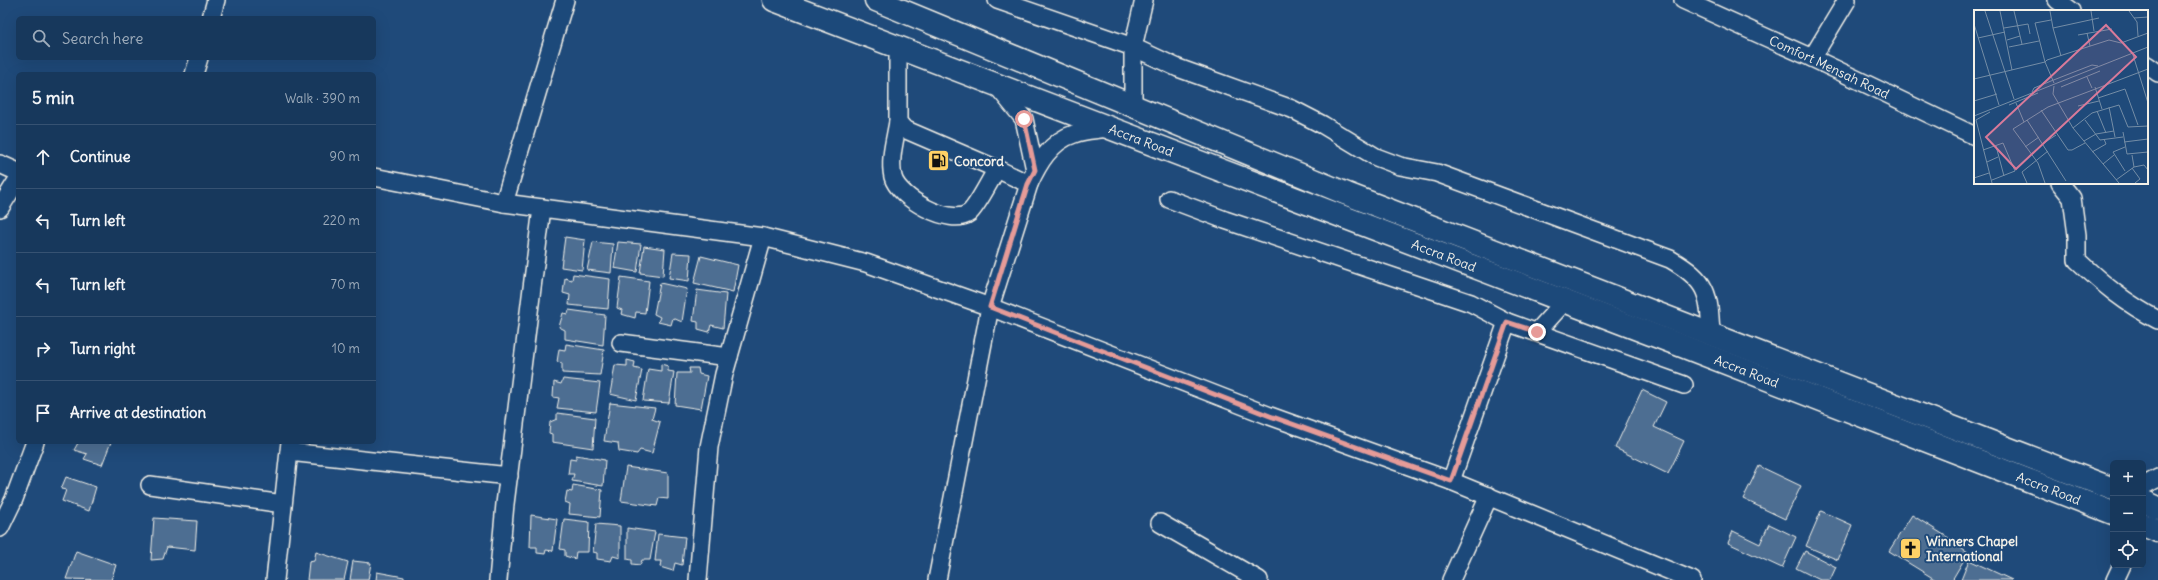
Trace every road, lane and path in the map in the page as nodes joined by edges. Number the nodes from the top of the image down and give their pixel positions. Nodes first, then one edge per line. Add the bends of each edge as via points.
1 (216, 0) edge
2 (565, 0) edge
3 (774, 0) edge
4 (876, 0) edge
5 (997, 0) edge
6 (1144, 0) edge
7 (1683, 0) edge
8 (1847, 0) edge
9 (2057, 0) edge
10 (2071, 10) edge
11 (212, 16) edge
12 (898, 47) junction
13 (1133, 47) junction
14 (1812, 58) junction
15 (198, 60) edge
16 (2148, 66) edge
17 (195, 72) edge
18 (2158, 73) edge
19 (997, 86) junction
20 (1132, 107) junction
21 (898, 122) junction
22 (1108, 128) junction
23 (1974, 136) edge
24 (0, 164) edge
25 (997, 169) junction
26 (16, 171) edge
27 (376, 177) edge
28 (1032, 177) junction
29 (16, 182) edge
30 (2061, 184) edge
31 (1169, 199) dead end
32 (504, 203) junction
33 (0, 208) edge
34 (542, 208) junction
35 (763, 237) junction
36 (1564, 302) junction
37 (990, 307) junction
38 (2158, 320) edge
39 (1507, 322) junction
40 (1537, 332) junction
41 (1711, 334) junction
42 (621, 343) dead end
43 (730, 356) junction
44 (1684, 384) dead end
45 (34, 444) edge
46 (289, 447) edge
47 (509, 476) junction
48 (2158, 478) edge
49 (1451, 481) junction
50 (2146, 484) edge
51 (150, 485) dead end
52 (2110, 488) edge
53 (1488, 496) junction
54 (2146, 502) edge
55 (283, 504) junction
56 (2158, 508) edge
57 (2110, 512) edge
58 (1160, 523) dead end
59 (2146, 526) edge
60 (0, 528) edge
61 (2158, 531) edge
62 (2121, 568) edge
63 (275, 580) edge
64 (501, 580) edge
65 (698, 580) edge
66 (937, 580) edge
67 (1259, 580) edge
68 (1451, 580) edge
69 (1692, 580) edge
70 (2115, 580) edge

1 - 11 street
2 - 32 street
3 - 12 highway, Accra Road
4 - 20 highway, Accra Road
5 - 13 street
6 - 13 street
7 - 14 street, Comfort Mensah Road
8 - 14 street
9 - 10 street
12 - 19 highway, Accra Road
12 - 21 street
13 - 20 street
13 - 41 street via 1178,68 1292,109 1376,157 1400,166 1437,173 1670,259 1688,270 1706,289 1710,303
14 - 23 street, Comfort Mensah Road
15 - 17 street
16 - 18 street
19 - 22 highway, Accra Road
19 - 28 street via 1024,119
20 - 41 highway, Accra Road via 1354,197
21 - 25 street via 915,135
21 - 25 street via 891,164 894,179 915,202 958,218 970,213
22 - 28 street via 1073,134 1052,146
22 - 36 highway, Accra Road
24 - 26 street
25 - 28 street
27 - 32 street
28 - 37 street
29 - 33 street
30 - 38 street via 2072,198 2077,235 2077,260 2111,292
31 - 39 street via 1471,303
32 - 34 street
34 - 35 street
34 - 47 street
35 - 37 street via 866,263
35 - 43 street
36 - 40 street
36 - 57 highway, Accra Road via 1685,346
37 - 49 street via 1270,416
37 - 66 street
39 - 40 street
39 - 49 street
40 - 44 street
41 - 52 highway, Accra Road
42 - 43 street
43 - 65 street via 709,447
45 - 60 street via 14,499
46 - 47 street
46 - 55 street
47 - 64 street
48 - 50 street
49 - 53 street
51 - 55 street
53 - 68 street
53 - 69 street
54 - 56 highway
55 - 63 street
58 - 67 street
59 - 61 highway
62 - 70 street

